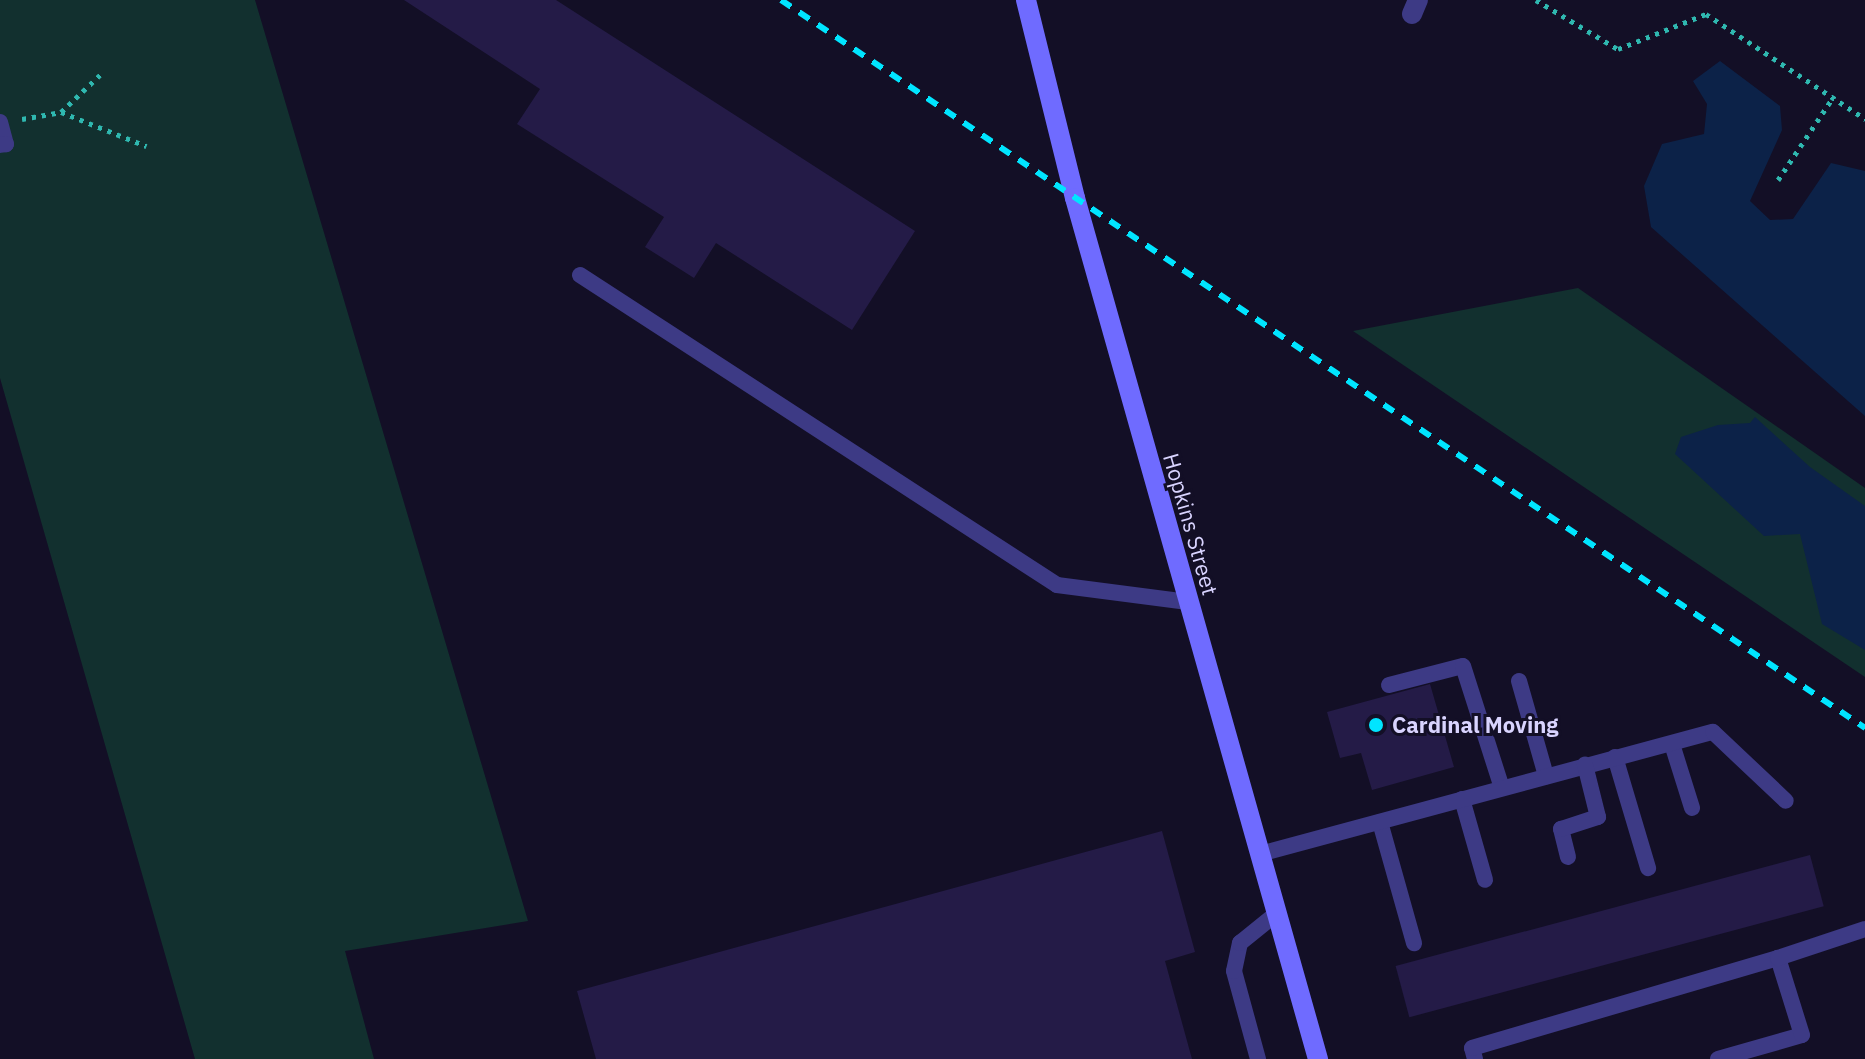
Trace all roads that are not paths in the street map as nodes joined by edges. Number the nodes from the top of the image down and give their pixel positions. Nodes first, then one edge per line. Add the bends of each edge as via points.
1 (1026, 0) edge
2 (0, 123) edge
3 (0, 145) edge
4 (580, 275) dead end
5 (1188, 602) junction
6 (1519, 681) dead end
7 (1389, 685) dead end
8 (1672, 744) junction
9 (1615, 757) junction
10 (1585, 765) junction
11 (1546, 776) junction
12 (1502, 788) junction
13 (1462, 799) junction
14 (1786, 801) dead end
15 (1692, 808) dead end
16 (1380, 822) junction
17 (1260, 854) junction
18 (1568, 857) dead end
19 (1648, 868) dead end
20 (1485, 880) dead end
21 (1277, 913) junction
22 (1865, 929) edge
23 (1414, 943) dead end
24 (1778, 958) junction
25 (1258, 1059) edge
26 (1318, 1059) edge
27 (1475, 1059) edge
28 (1718, 1059) edge

1 - 5 main road, Hopkins Street
2 - 3 lane via 6,144
4 - 5 lane via 1057,585
5 - 17 main road, Hopkins Street
6 - 11 lane
7 - 12 lane via 1463,666
8 - 9 lane
8 - 14 lane via 1713,732
8 - 15 lane
9 - 10 lane
9 - 19 lane
10 - 11 lane
10 - 18 lane via 1598,817 1561,829
11 - 12 lane
12 - 13 lane
13 - 16 lane
13 - 20 lane
16 - 17 lane
16 - 23 lane
17 - 21 main road, Hopkins Street
21 - 25 lane via 1240,943 1234,971
21 - 26 main road, Hopkins Street
22 - 24 lane
24 - 27 lane via 1472,1048
24 - 28 lane via 1802,1035

